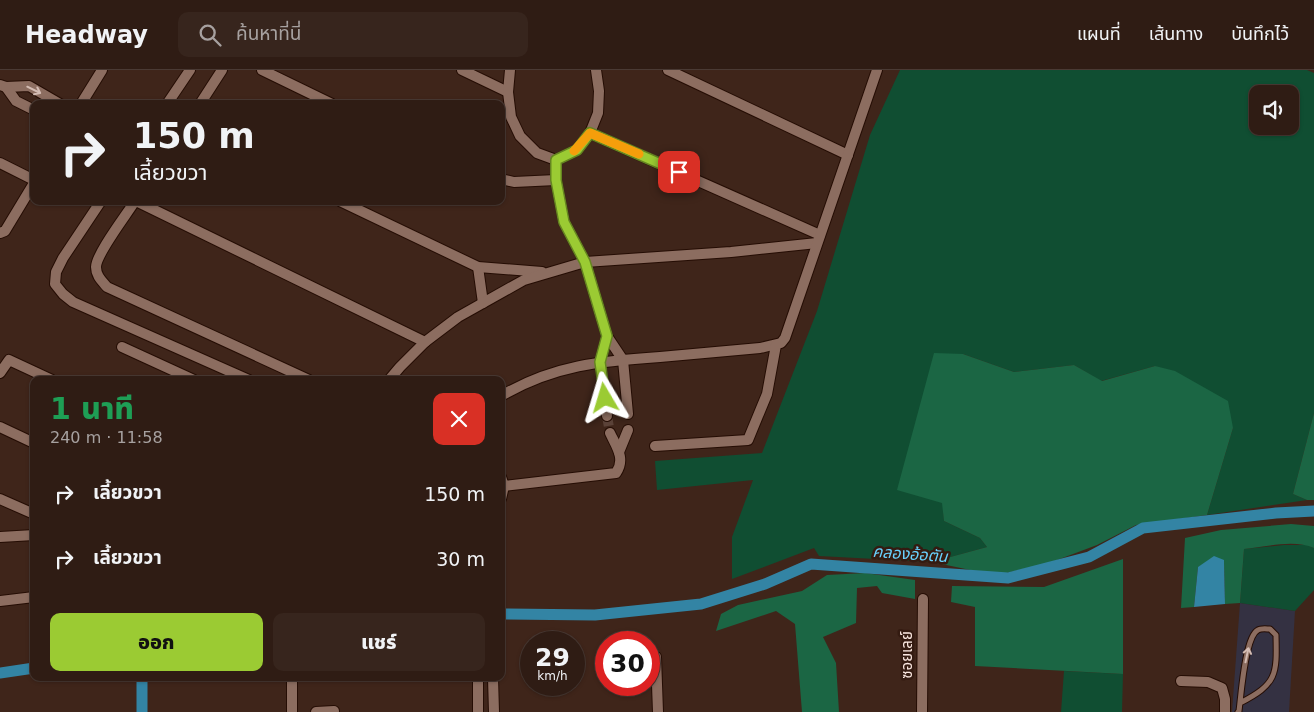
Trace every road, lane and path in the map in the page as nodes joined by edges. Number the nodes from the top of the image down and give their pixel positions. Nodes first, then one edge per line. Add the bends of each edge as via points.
1 (102, 70) edge
2 (190, 70) edge
3 (222, 70) edge
4 (262, 70) edge
5 (462, 70) edge
6 (510, 70) edge
7 (596, 70) edge
8 (668, 70) edge
9 (877, 70) edge
10 (3, 86) edge
11 (508, 92) junction
12 (53, 100) edge
13 (83, 100) edge
14 (171, 100) edge
15 (203, 100) edge
16 (324, 100) edge
17 (30, 108) edge
18 (590, 133) junction
19 (848, 155) junction
20 (556, 160) junction
21 (0, 164) edge
22 (30, 180) edge
23 (505, 180) edge
24 (556, 180) junction
25 (30, 189) edge
26 (98, 205) edge
27 (133, 205) edge
28 (144, 205) edge
29 (348, 205) edge
30 (0, 233) edge
31 (818, 239) junction
32 (585, 262) junction
33 (478, 267) junction
34 (550, 272) junction
35 (483, 303) junction
36 (607, 336) junction
37 (426, 342) junction
38 (776, 345) junction
39 (122, 347) dead end
40 (4, 358) edge
41 (623, 360) junction
42 (600, 362) junction
43 (0, 373) edge
44 (43, 376) edge
45 (185, 376) edge
46 (235, 376) edge
47 (300, 376) edge
48 (392, 376) edge
49 (505, 394) edge
50 (628, 414) dead end
51 (607, 416) tunnel mouth
52 (0, 427) edge
53 (628, 430) dead end
54 (610, 433) tunnel mouth
55 (30, 441) edge
56 (655, 446) dead end
57 (620, 452) junction
58 (505, 482) edge
59 (0, 499) edge
60 (30, 512) edge
61 (30, 534) edge
62 (0, 537) edge
63 (30, 597) edge
64 (923, 599) dead end
65 (0, 601) edge
66 (292, 681) edge
67 (478, 681) edge
68 (493, 681) edge
69 (1181, 682) dead end
70 (657, 696) edge
71 (1240, 704) junction
72 (334, 711) edge
73 (292, 712) edge
74 (316, 712) edge
75 (478, 712) edge
76 (494, 712) edge
77 (658, 712) edge
78 (922, 712) edge
79 (1224, 712) edge
80 (1238, 712) edge

1 - 13 street
2 - 14 street
3 - 15 street
4 - 16 street
5 - 11 street
6 - 11 street
7 - 18 street via 598,113
8 - 19 street
9 - 19 street
10 -> 12 street via 29,86
10 - 17 street via 16,101
11 - 20 street via 511,117 520,136 537,154
18 - 20 street via 577,150
18 - 31 street
19 - 31 street
20 - 24 street
21 - 22 street
23 - 24 street
24 - 32 street via 564,222
25 - 30 street via 5,231
26 - 46 street via 56,272 55,284 63,294 73,302
27 - 47 street via 100,255 96,266 98,278 108,287
28 - 37 street
29 - 33 street
31 - 32 street via 731,252
31 - 38 street via 785,338
32 - 34 street
32 - 36 street
33 - 34 street
33 - 35 street
34 - 35 street via 524,280
35 - 37 street
36 - 41 street
36 - 42 street
37 - 48 street
38 - 41 street
38 - 56 street via 767,394 748,440
39 - 45 street
40 - 43 street
40 - 44 street
41 - 42 street
41 - 50 street
42 - 49 street via 543,376
42 - 51 street
52 - 55 street
53 - 57 street
54 - 57 street
57 - 58 street via 621,464 616,473
59 - 60 street
61 - 62 street
63 - 65 street
64 - 78 street, ซอยเลย์
66 - 73 street
67 - 75 street
68 - 76 street
69 - 79 street via 1208,682 1222,688
70 - 77 street
71 -> 71 lane via 1252,636 1258,630 1270,629 1276,635 1274,674 1268,685
71 - 80 lane
72 - 74 street

